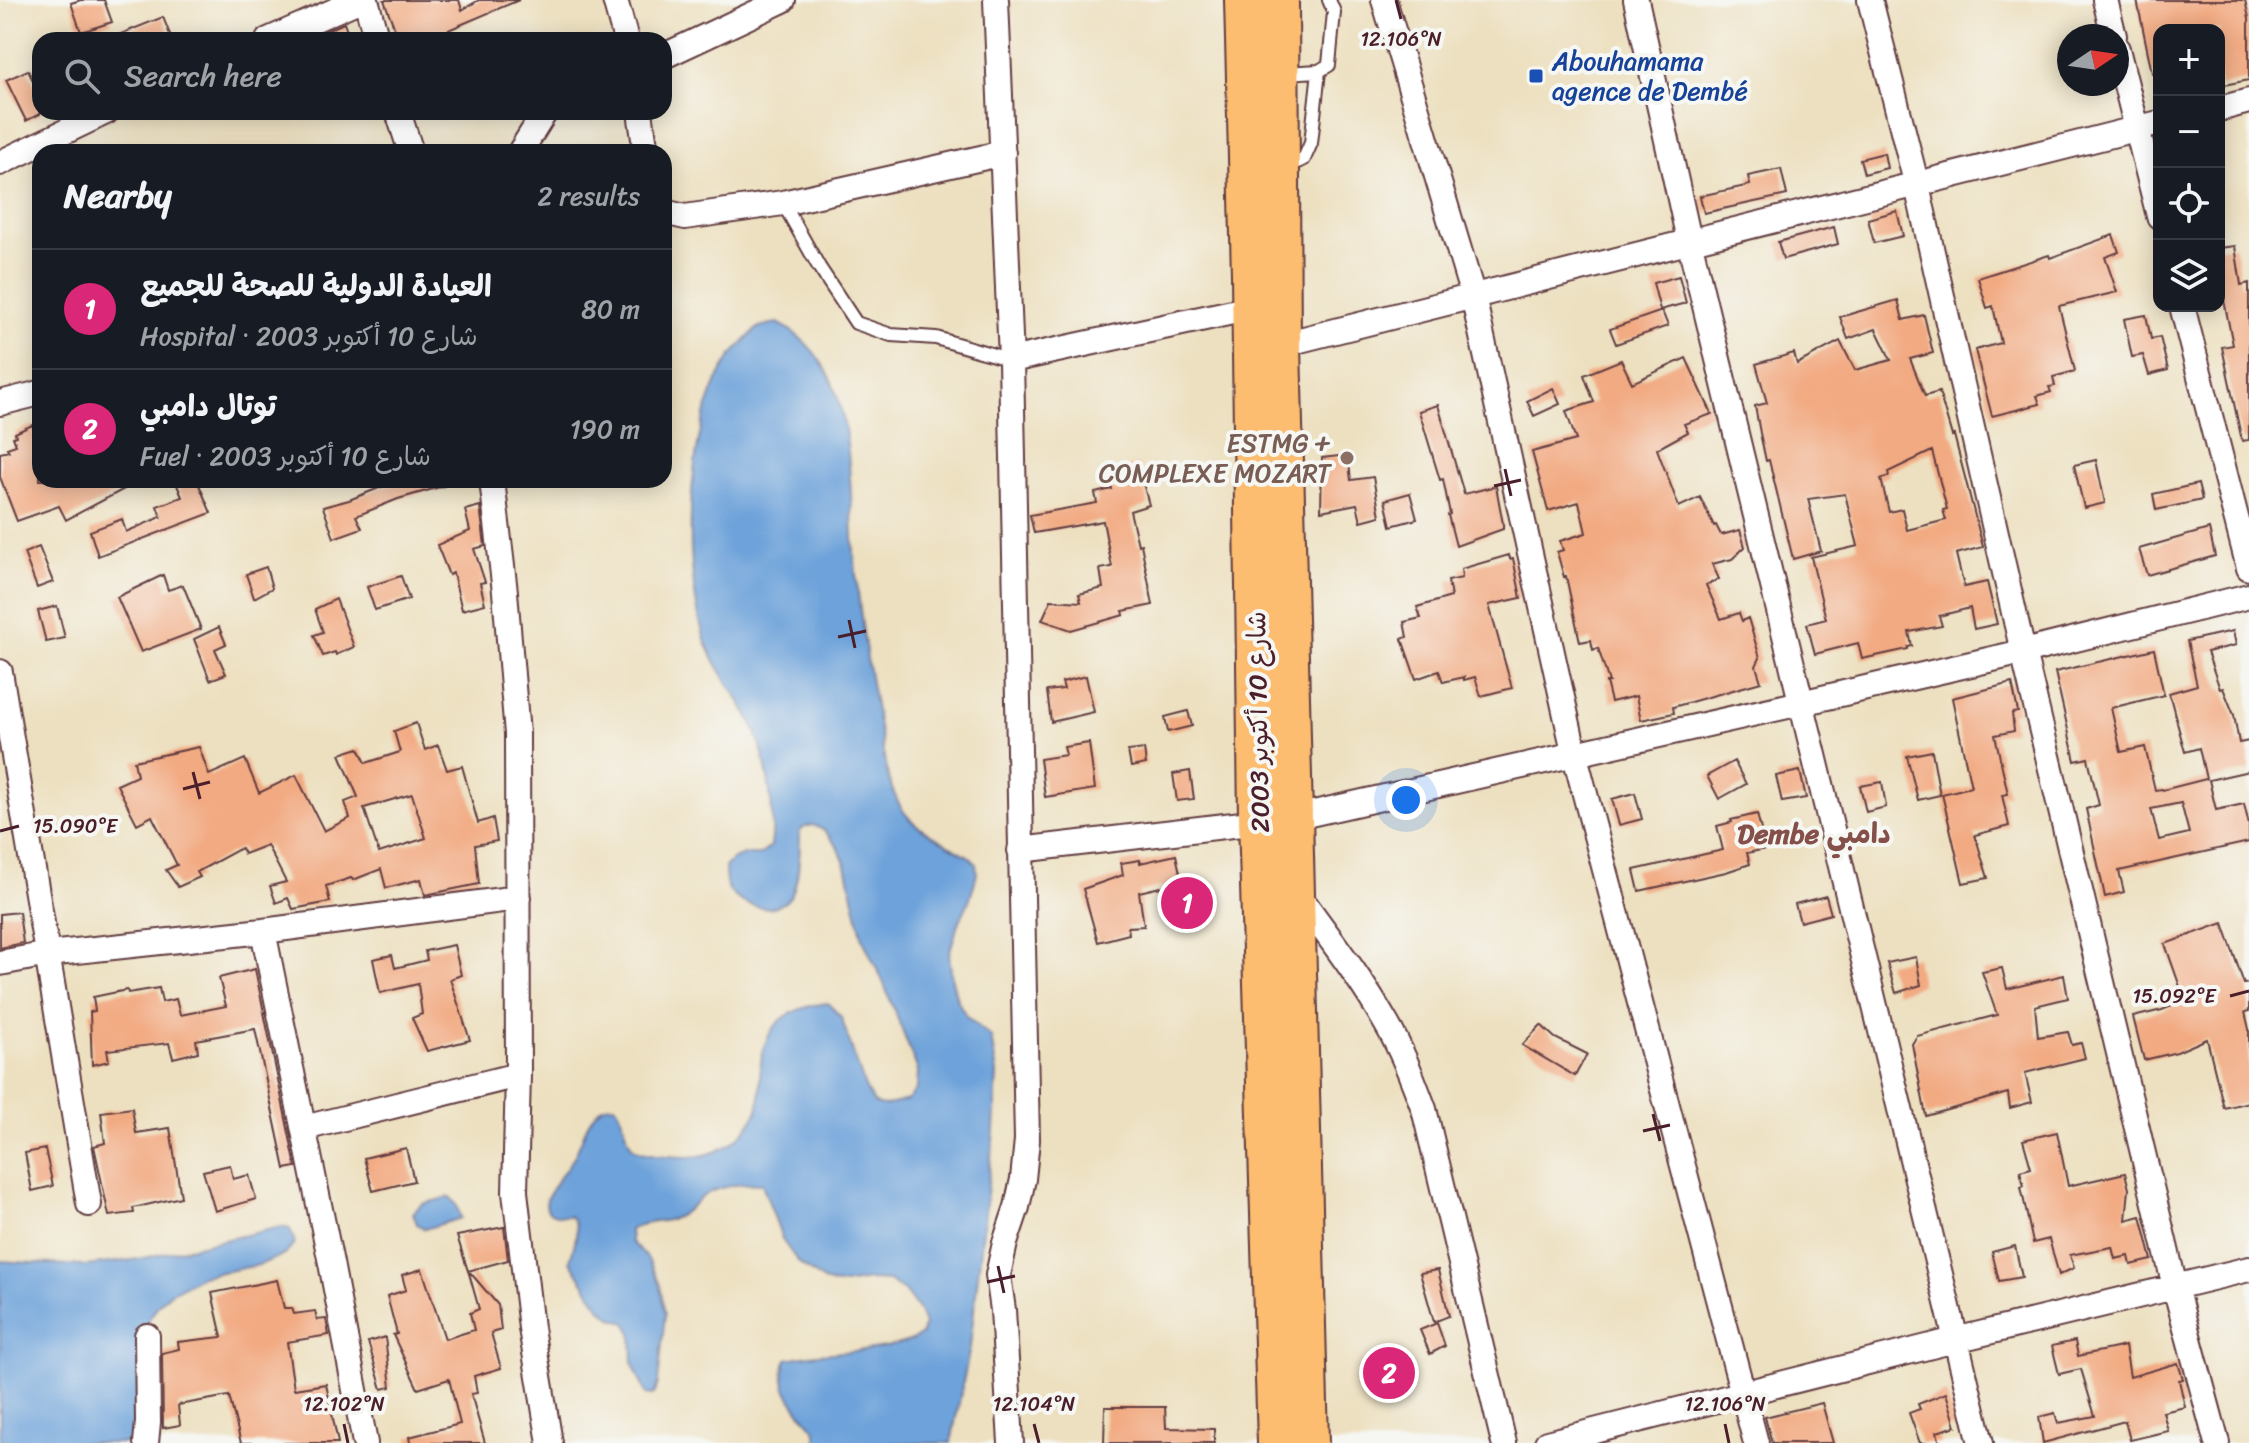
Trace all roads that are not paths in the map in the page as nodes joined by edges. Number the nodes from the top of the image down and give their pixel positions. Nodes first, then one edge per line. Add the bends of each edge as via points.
1 (359, 0) edge
2 (366, 0) edge
3 (615, 0) edge
4 (783, 0) edge
5 (996, 0) edge
6 (1245, 0) edge
7 (1278, 0) edge
8 (1329, 0) edge
9 (1384, 0) edge
10 (1636, 0) edge
11 (1870, 0) edge
12 (2105, 0) edge
13 (2111, 24) edge
14 (286, 32) edge
15 (375, 32) edge
16 (624, 32) edge
17 (672, 52) edge
18 (1319, 71) junction
19 (1278, 73) junction
20 (2129, 79) edge
21 (2249, 101) edge
22 (2225, 107) edge
23 (89, 120) edge
24 (401, 120) edge
25 (540, 120) edge
26 (641, 120) edge
27 (2148, 126) edge
28 (39, 144) edge
29 (408, 144) edge
30 (525, 144) edge
31 (645, 144) edge
32 (32, 148) edge
33 (1003, 153) junction
34 (0, 163) edge
35 (2153, 168) edge
36 (1278, 172) junction
37 (1917, 186) junction
38 (783, 203) junction
39 (672, 214) edge
40 (1689, 240) junction
41 (1473, 296) junction
42 (1251, 308) junction
43 (2184, 312) edge
44 (1280, 345) junction
45 (1011, 360) junction
46 (32, 395) edge
47 (0, 403) edge
48 (493, 488) edge
49 (2249, 568) edge
50 (2249, 596) edge
51 (2023, 652) junction
52 (0, 672) edge
53 (1801, 703) junction
54 (1575, 756) junction
55 (1276, 819) junction
56 (1020, 850) junction
57 (1293, 888) junction
58 (518, 898) junction
59 (263, 931) junction
60 (48, 954) junction
61 (0, 963) edge
62 (518, 1075) junction
63 (304, 1128) junction
64 (89, 1204) dead end
65 (2249, 1269) edge
66 (2175, 1287) junction
67 (147, 1336) dead end
68 (1955, 1340) junction
69 (1744, 1393) junction
70 (146, 1443) edge
71 (365, 1443) edge
72 (550, 1443) edge
73 (1011, 1443) edge
74 (1278, 1443) edge
75 (1308, 1443) edge
76 (1504, 1443) edge
77 (1547, 1443) edge
78 (1756, 1443) edge
79 (1981, 1443) edge
80 (2217, 1443) edge

1 - 14 street
2 - 15 street
3 - 16 street
4 - 17 street
5 - 33 street
6 - 42 highway, شارع 10 أكتوبر 2003
7 - 19 highway, شارع 10 أكتوبر 2003
8 - 18 lane via 1334,12 1329,65
9 - 41 street
10 - 40 street
11 - 37 street
12 - 13 street
18 - 19 lane
18 - 36 lane via 1311,143 1300,163
19 - 36 highway, شارع 10 أكتوبر 2003
20 - 27 street
21 - 22 street
23 - 28 street
24 - 29 street
25 - 30 street
26 - 31 street
27 - 35 street
27 - 37 street
32 - 34 street
33 - 38 street
33 - 45 street
36 - 44 highway, شارع 10 أكتوبر 2003
37 - 40 street
37 - 51 street
38 - 39 street via 685,217
38 - 45 lane via 856,323
40 - 41 street
40 - 53 street
41 - 44 street
41 - 54 street
42 - 45 street
42 - 55 highway, شارع 10 أكتوبر 2003
43 - 49 street
44 - 55 highway, شارع 10 أكتوبر 2003
45 - 56 street
46 - 47 street
48 - 58 street via 517,734
50 - 51 street
51 - 53 street
51 - 66 street
52 - 60 street
53 - 54 street
53 - 68 street
54 - 55 street
54 - 69 street
55 - 56 street
55 - 57 highway, شارع 10 أكتوبر 2003
55 - 74 highway, شارع 10 أكتوبر 2003
56 - 73 street via 1027,1140 1020,1193 998,1275
57 - 75 highway, شارع 10 أكتوبر 2003
57 - 76 street via 1359,979 1410,1071 1424,1109
58 - 59 street
58 - 62 street
59 - 60 street
59 - 63 street
60 - 61 street
60 - 64 street
62 - 63 street
62 - 72 street via 515,1192
63 - 71 street
65 - 66 street
66 - 68 street
66 - 80 street
67 - 70 street
68 - 69 street
68 - 79 street
69 - 77 street
69 - 78 street

